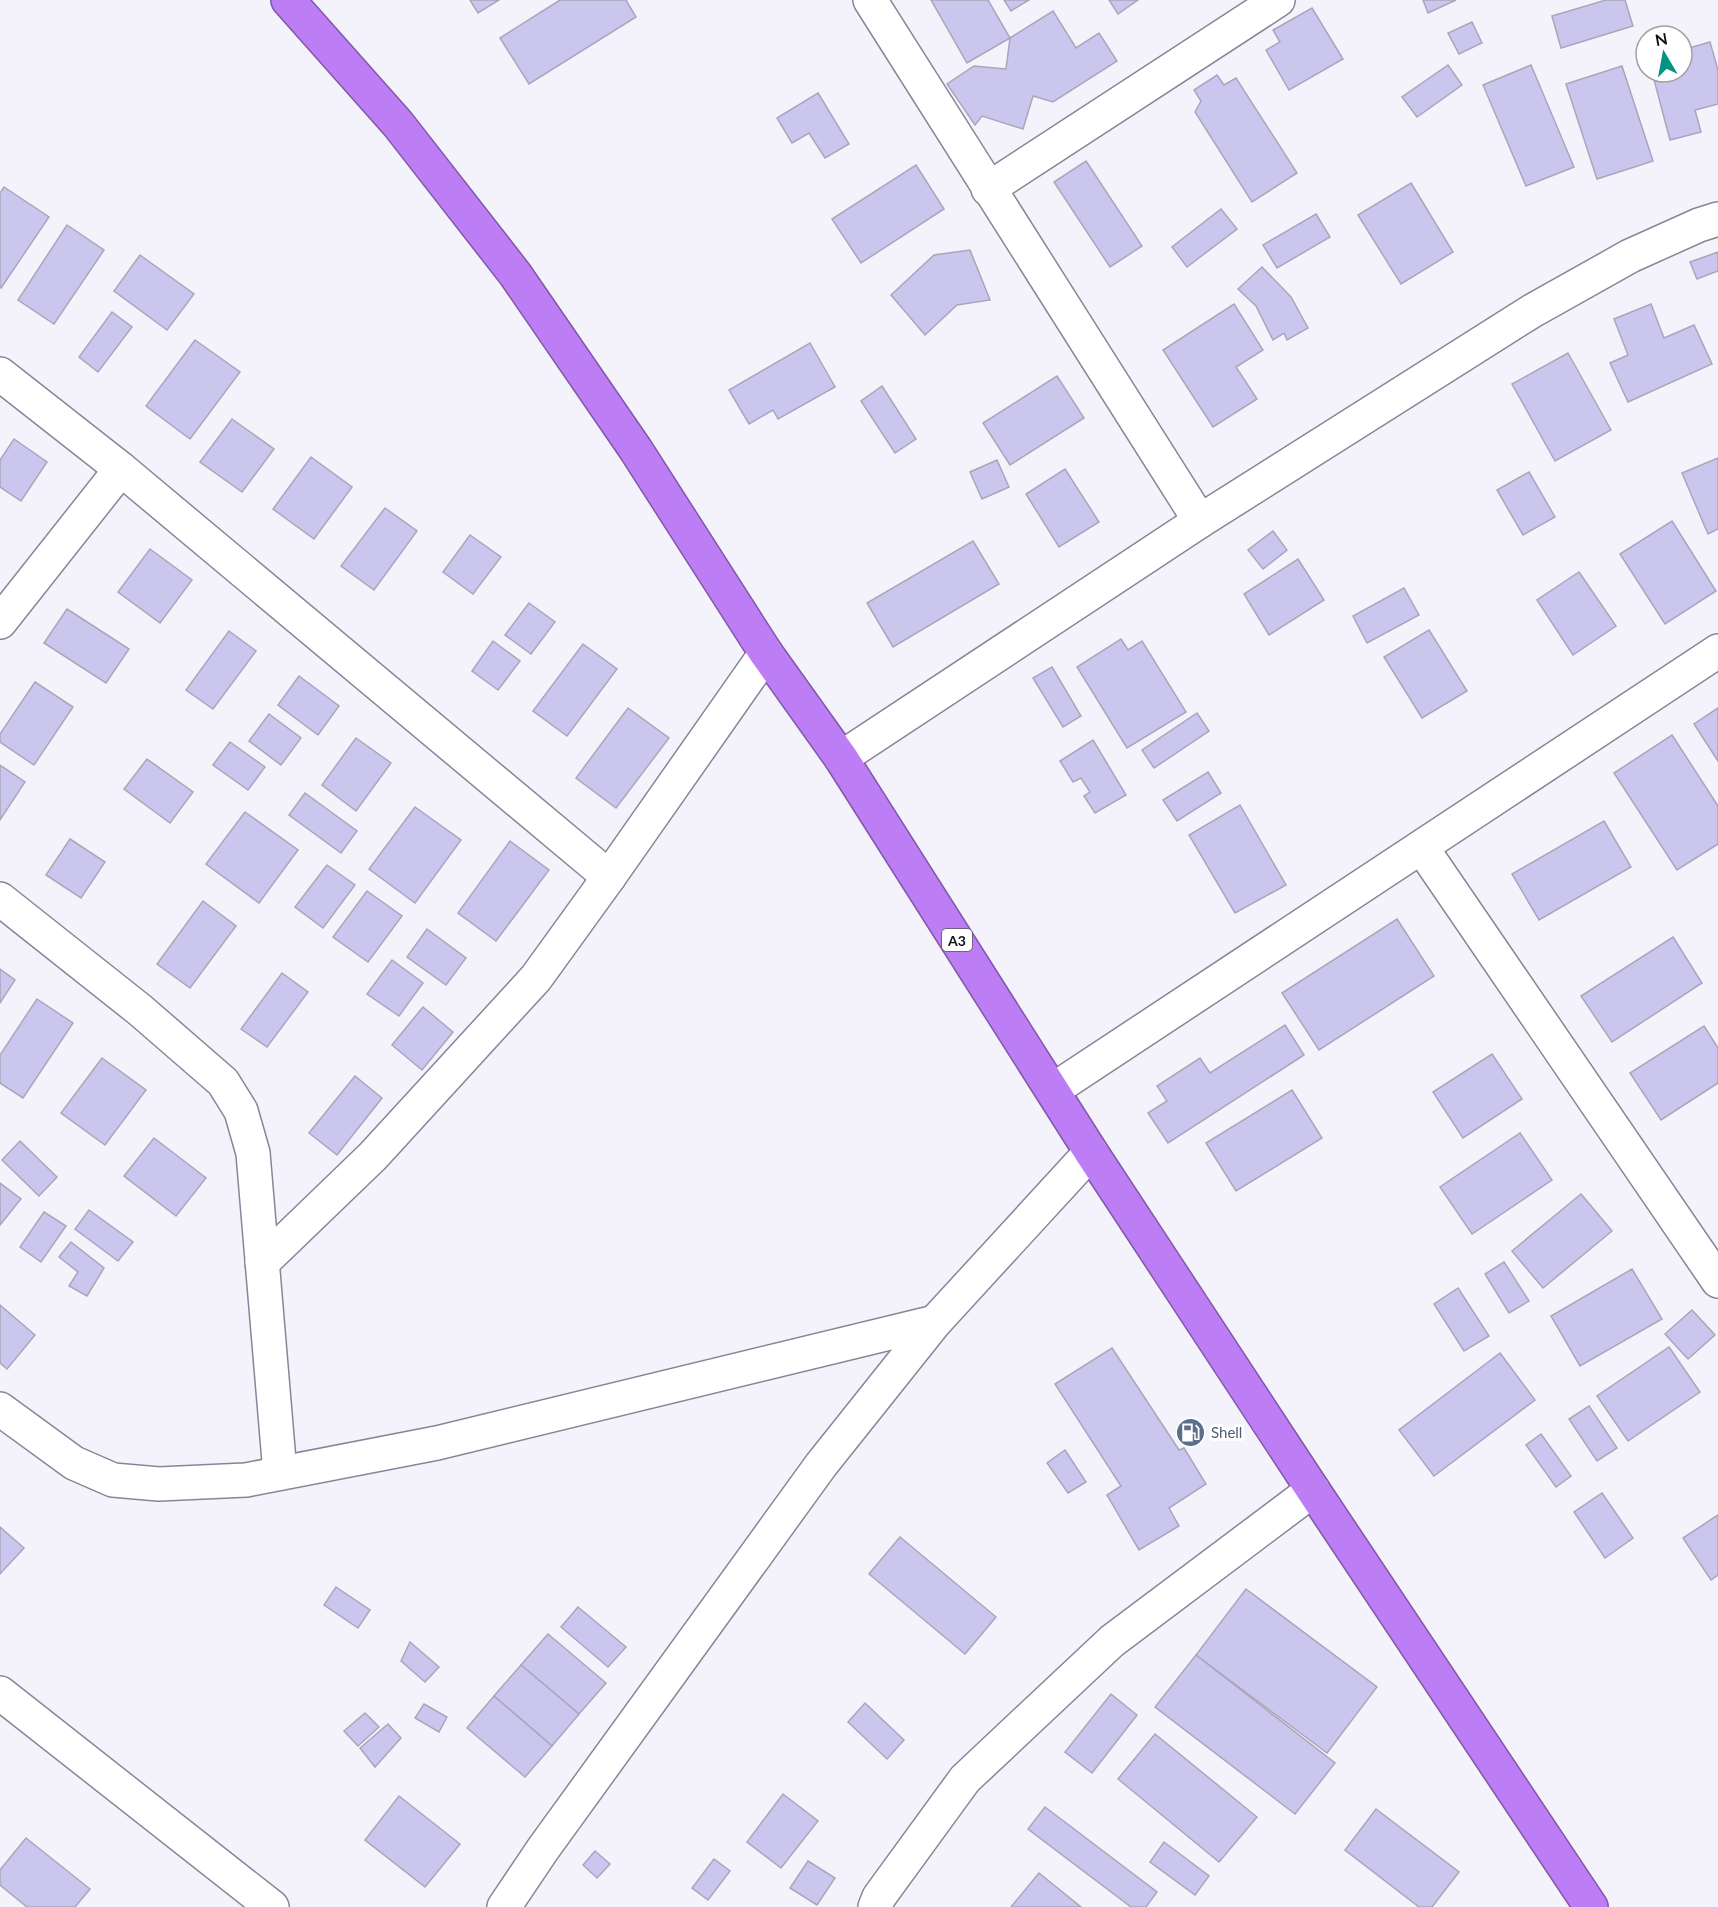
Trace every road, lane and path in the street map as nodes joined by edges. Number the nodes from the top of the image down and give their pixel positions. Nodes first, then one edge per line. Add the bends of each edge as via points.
1 (288, 0) edge
2 (870, 0) edge
3 (1278, 0) edge
4 (988, 189) junction
5 (1718, 219) edge
6 (0, 374) edge
7 (121, 469) junction
8 (1200, 521) junction
9 (0, 622) edge
10 (1718, 651) edge
11 (766, 653) junction
12 (841, 758) junction
13 (1422, 848) junction
14 (609, 878) junction
15 (0, 900) edge
16 (1053, 1090) junction
17 (1091, 1152) junction
18 (262, 1263) junction
19 (1718, 1281) edge
20 (935, 1322) junction
21 (0, 1408) edge
22 (280, 1473) junction
23 (1313, 1490) junction
24 (0, 1693) edge
25 (1587, 1905) edge
26 (272, 1907) edge
27 (504, 1907) edge
28 (875, 1907) edge

1 - 11 highway, A3 via 398,124 515,274 636,450
2 - 4 street
3 - 4 street
4 - 8 street
5 - 8 street via 1630,256 1532,311
6 - 7 street
7 - 9 street
7 - 14 street
8 - 12 street
10 - 13 street
11 - 12 highway, A3
11 - 14 street
12 - 16 highway, A3
13 - 16 street
13 - 19 street
14 - 18 street via 536,978 373,1156
15 - 18 street via 140,1010 223,1082 241,1111 253,1153
16 - 17 highway, A3
17 - 20 street
17 - 23 highway, A3
18 - 22 street
20 - 22 street via 437,1443
20 - 27 street via 822,1465
21 - 22 street via 74,1463 113,1480 159,1484 246,1480
23 - 25 highway, A3
23 - 28 street via 1112,1641 965,1779
24 - 26 street

